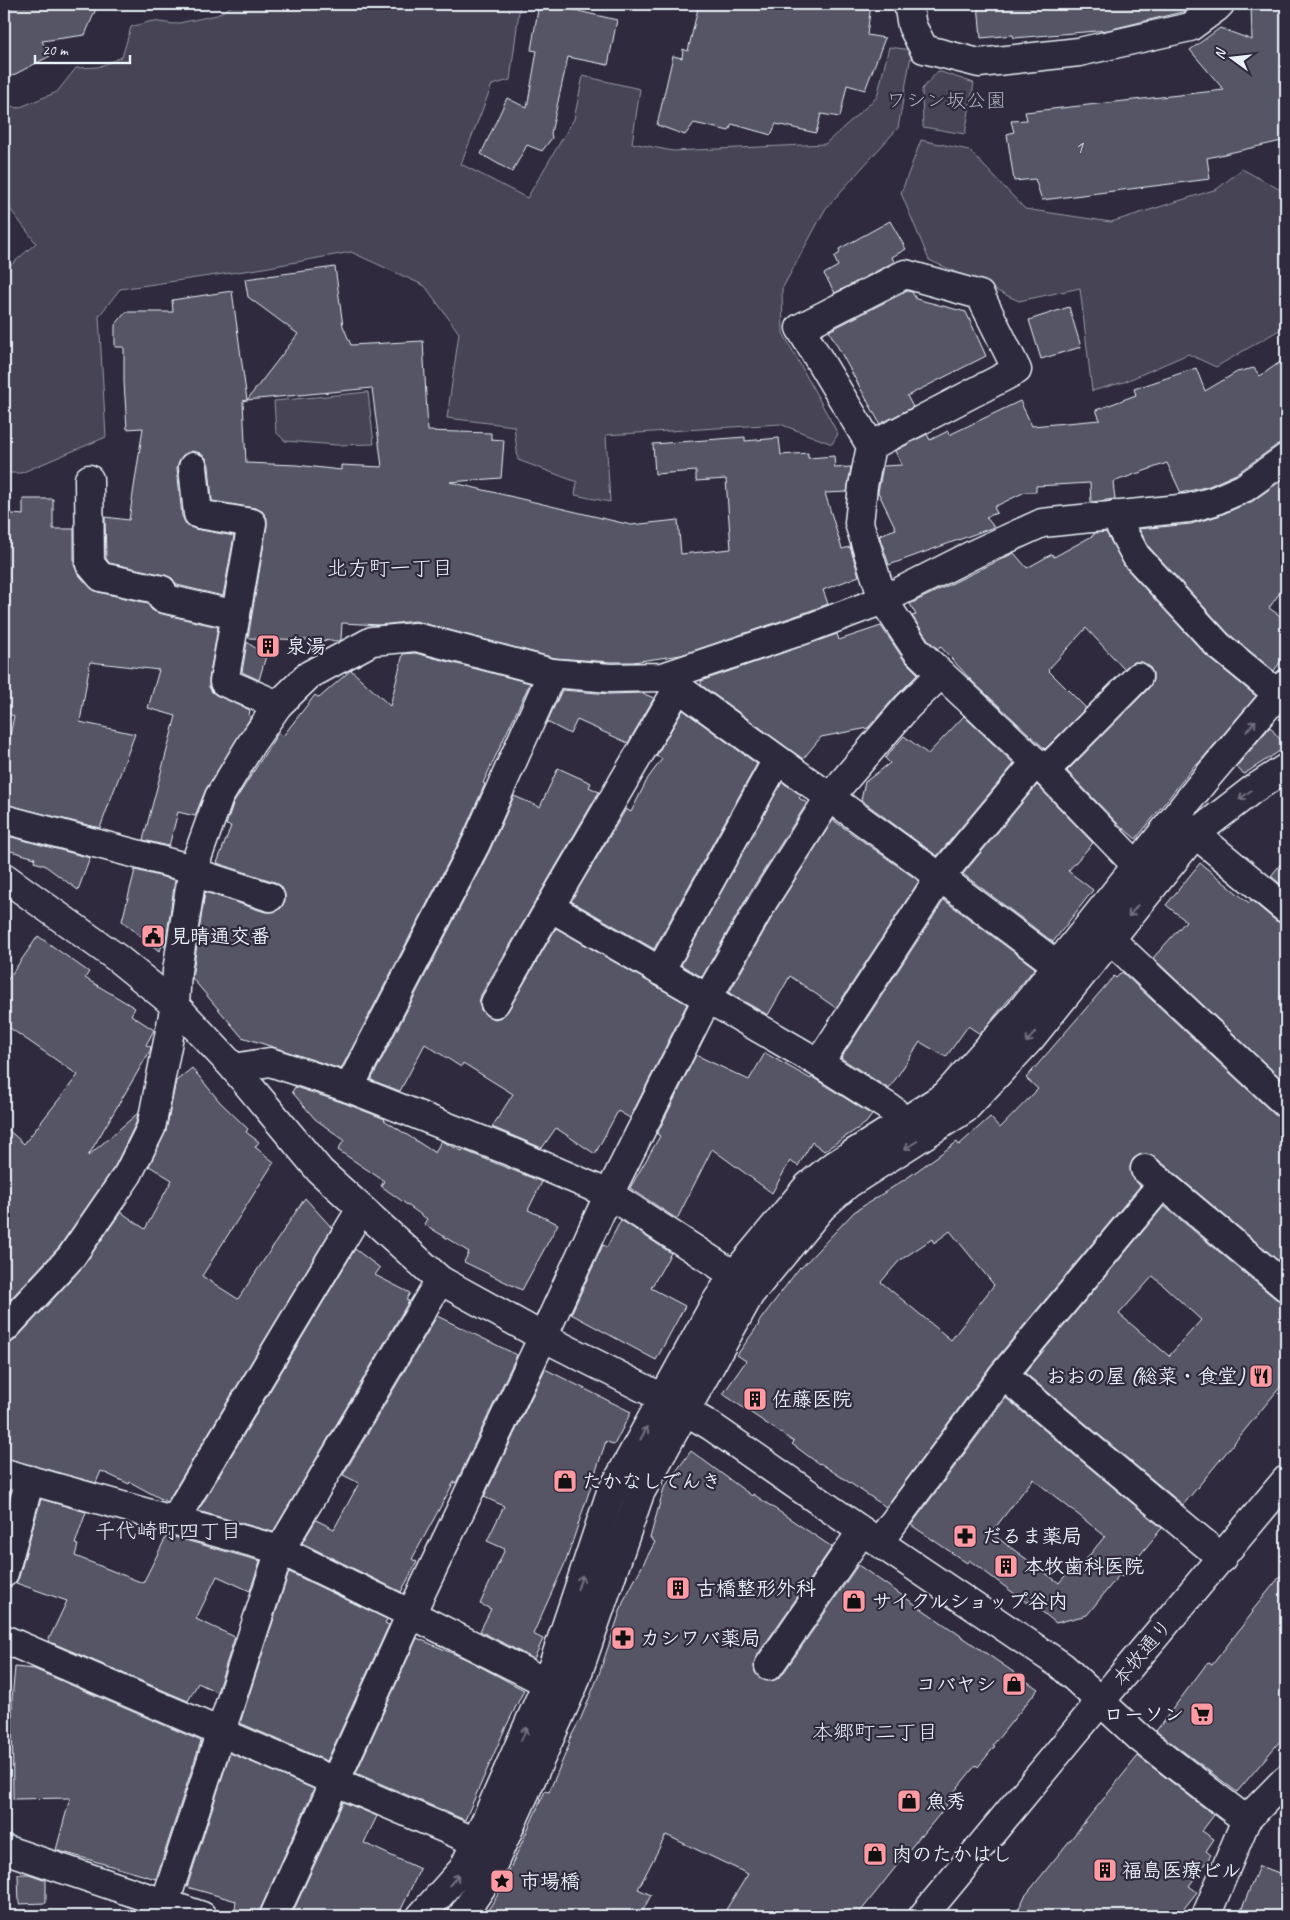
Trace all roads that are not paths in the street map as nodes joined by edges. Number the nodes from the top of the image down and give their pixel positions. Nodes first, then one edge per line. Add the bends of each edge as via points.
1 (908, 4) edge
2 (1220, 4) edge
3 (870, 446) junction
4 (1286, 458) edge
5 (193, 467) dead end
6 (89, 479) dead end
7 (1114, 516) junction
8 (883, 600) junction
9 (236, 615) junction
10 (552, 673) junction
11 (941, 674) junction
12 (1138, 677) dead end
13 (671, 683) junction
14 (1282, 689) edge
15 (278, 705) junction
16 (777, 760) junction
17 (1040, 766) junction
18 (1286, 768) edge
19 (829, 798) junction
20 (4, 819) edge
21 (1186, 826) junction
22 (1136, 865) junction
23 (193, 871) junction
24 (4, 877) edge
25 (940, 877) junction
26 (270, 897) dead end
27 (550, 907) junction
28 (1286, 909) edge
29 (1110, 939) junction
30 (1057, 965) junction
31 (660, 971) junction
32 (707, 999) junction
33 (495, 1003) dead end
34 (175, 1005) junction
35 (819, 1063) junction
36 (234, 1068) junction
37 (349, 1088) junction
38 (1286, 1104) edge
39 (902, 1123) junction
40 (609, 1194) junction
41 (361, 1209) junction
42 (734, 1275) junction
43 (440, 1280) junction
44 (1286, 1287) edge
45 (4, 1329) edge
46 (543, 1337) junction
47 (1003, 1375) junction
48 (674, 1405) junction
49 (4, 1473) edge
50 (30, 1480) junction
51 (1286, 1480) edge
52 (175, 1520) junction
53 (870, 1537) junction
54 (280, 1550) junction
55 (1222, 1558) junction
56 (4, 1573) edge
57 (411, 1614) junction
58 (4, 1639) edge
59 (769, 1666) dead end
60 (547, 1683) junction
61 (1100, 1702) junction
62 (220, 1731) junction
63 (1286, 1779) edge
64 (335, 1781) junction
65 (1246, 1820) junction
66 (476, 1842) junction
67 (4, 1849) edge
68 (165, 1910) edge
69 (202, 1916) edge
70 (274, 1916) edge
71 (421, 1916) edge
72 (462, 1916) edge
73 (923, 1916) edge
74 (1206, 1916) edge

1 - 2 street via 912,26 924,49 979,63 1079,52 1190,27
3 - 3 street via 800,328 905,274 980,295 1017,370
3 - 8 street via 859,523
4 - 7 street via 1244,488 1214,501 1188,508
5 - 9 street via 198,514 252,523
6 - 9 street via 90,564 100,578 162,590 162,598
7 - 8 street via 1042,523
7 - 14 street via 1136,556 1218,645
8 - 11 street via 917,650
8 - 13 street
9 - 15 street via 224,682
10 - 13 street
10 - 15 street via 416,637 372,641 309,674
10 - 37 street via 476,843
11 - 17 street
11 - 19 street via 907,707
12 - 17 street
13 - 16 street
13 - 27 street
21 -> 14 street via 1203,782
15 - 23 street via 219,797
16 - 19 street
16 - 31 street
17 - 22 street
17 - 25 street
18 -> 21 street
19 - 25 street
19 - 32 street via 764,900
20 - 23 street
21 - 22 street
21 - 28 street
21 -> 29 street
22 - 30 street
23 - 26 street
23 - 34 street via 177,971
24 - 34 street
25 - 30 street
25 - 35 street
27 - 31 street
27 - 33 street
29 - 38 street
29 -> 48 street via 1031,1038 965,1109 848,1184 822,1207 750,1294
30 - 39 street via 945,1096
31 - 32 street
32 - 35 street
32 - 40 street
34 - 36 street
34 - 45 street via 150,1128 128,1174 71,1257
35 - 39 street via 892,1110
36 - 37 street via 270,1062
36 - 41 street via 320,1171
37 - 40 street
39 - 42 street via 830,1168 808,1186
40 - 42 street
40 - 46 street
41 - 43 street
41 - 52 street
42 - 48 street via 714,1305
43 - 46 street
43 - 54 street
44 - 47 street via 1153,1176
46 - 48 street
46 - 57 street
47 - 53 street
47 - 55 street
48 - 53 street via 711,1426
60 -> 48 street via 610,1495
48 - 72 street via 574,1684 485,1882
49 - 50 street
50 - 52 street
50 - 56 street
51 - 55 street, 本牧通り
52 - 54 street
53 - 59 street
53 - 61 street via 1062,1666
54 - 57 street
54 - 62 street
55 - 61 street, 本牧通り
57 - 60 street
57 - 64 street
58 - 62 street
66 -> 60 street
61 - 65 street via 1140,1738
61 - 73 street, 本牧通り
62 - 64 street
62 - 68 street
63 - 65 street
64 - 66 street
64 - 70 street
65 - 74 street
71 -> 66 street via 463,1869
67 - 68 street
68 - 69 street

